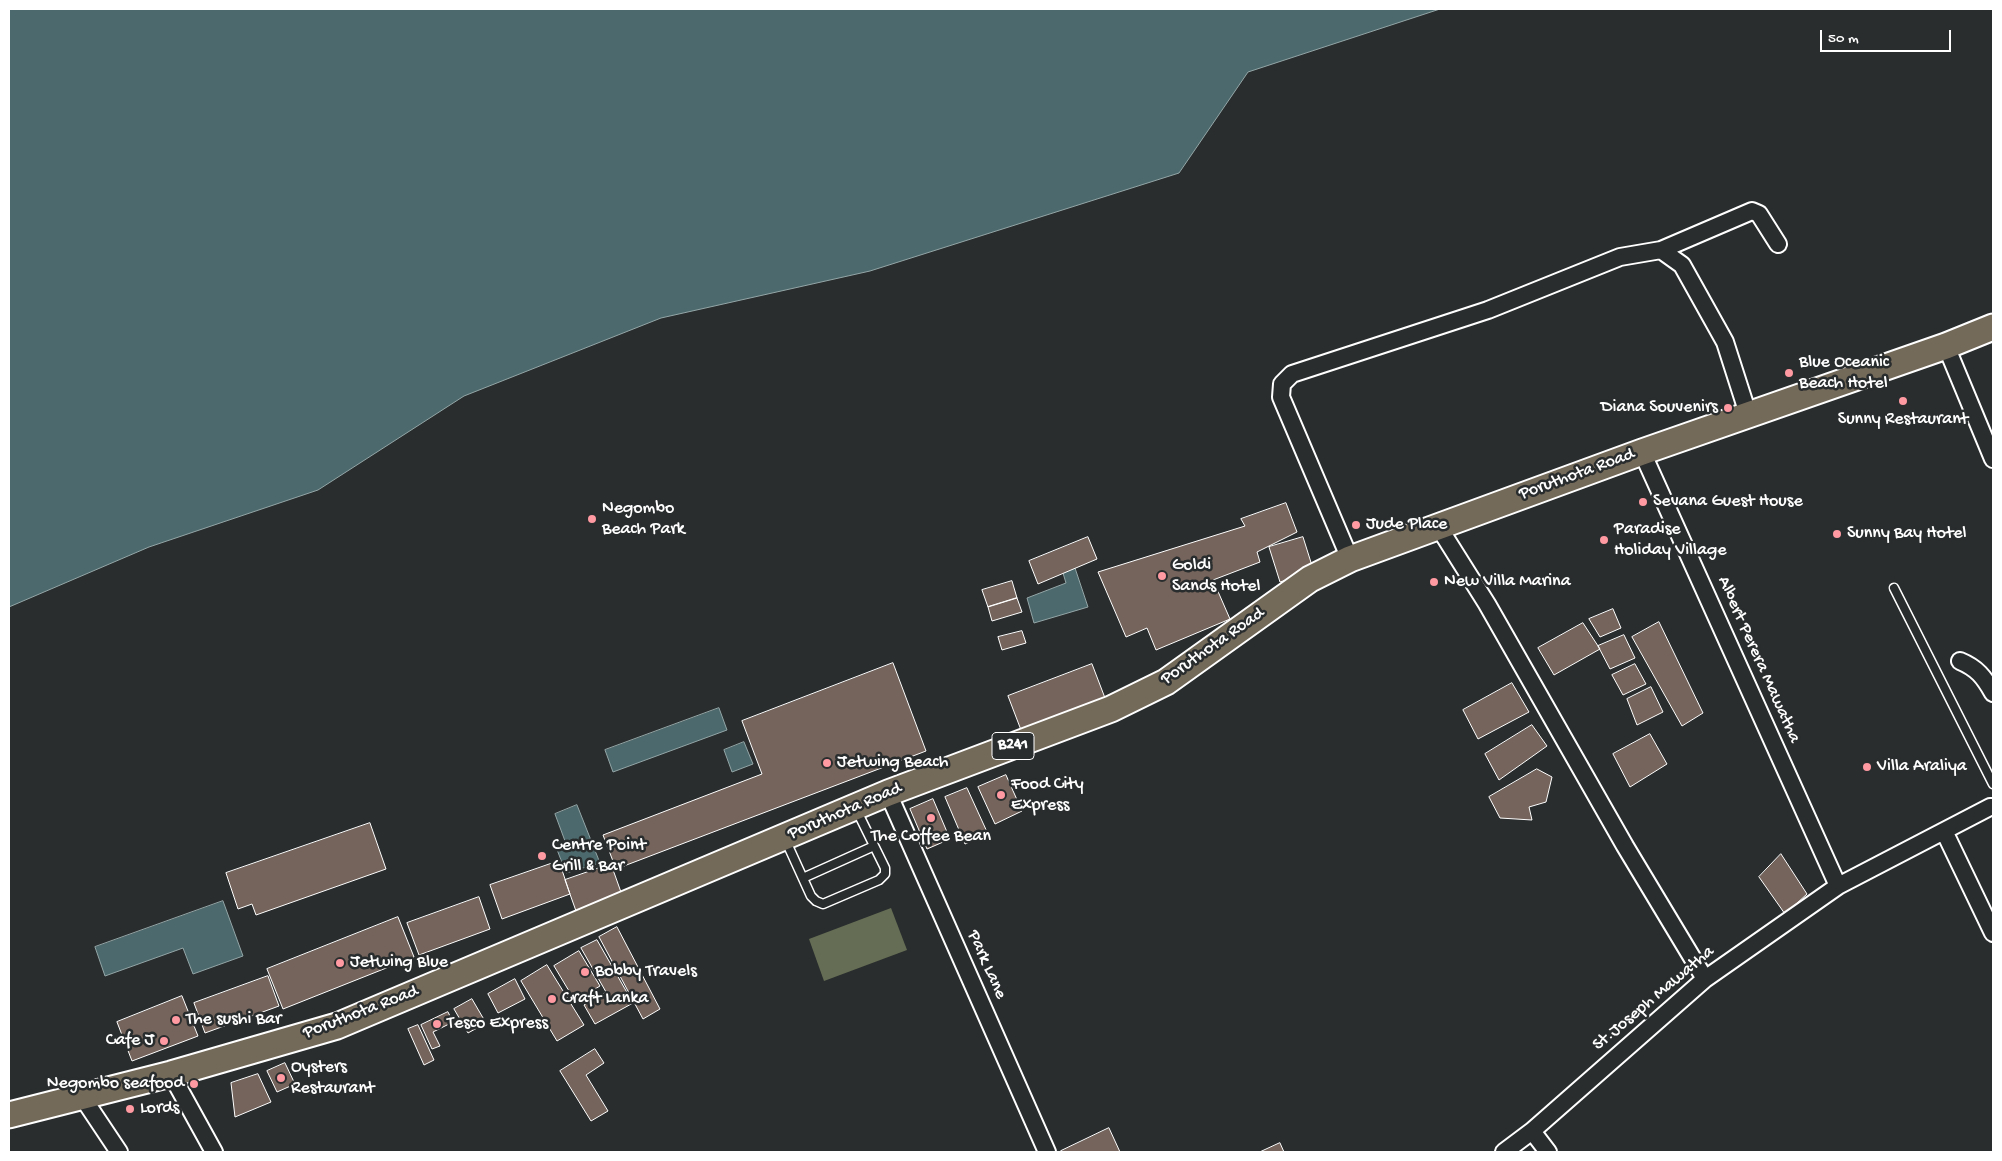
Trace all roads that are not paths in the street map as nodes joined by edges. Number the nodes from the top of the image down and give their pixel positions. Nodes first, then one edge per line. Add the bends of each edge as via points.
1 (1778, 244) dead end
2 (1661, 250) junction
3 (1993, 327) edge
4 (1946, 346) junction
5 (1748, 414) junction
6 (1642, 452) junction
7 (1993, 460) edge
8 (1438, 526) junction
9 (1350, 559) junction
10 (1894, 588) dead end
11 (1960, 661) dead end
12 (1993, 693) edge
13 (1993, 784) edge
14 (888, 794) junction
15 (856, 807) junction
16 (1993, 807) edge
17 (1944, 831) junction
18 (784, 838) junction
19 (874, 846) junction
20 (803, 878) junction
21 (1838, 886) junction
22 (1993, 933) edge
23 (1705, 979) junction
24 (171, 1074) junction
25 (83, 1098) junction
26 (9, 1115) edge
27 (1532, 1131) junction
28 (119, 1152) edge
29 (214, 1152) edge
30 (1047, 1152) edge
31 (1504, 1152) edge
32 (1548, 1152) edge

1 - 2 street via 1760,214 1752,211
2 - 5 street via 1682,266 1725,342
2 - 9 street via 1620,257 1488,310 1292,374 1282,384 1281,397
3 - 4 main road, Poruthota Road / B241
4 - 5 main road, Poruthota Road / B241
4 - 7 street
5 - 6 main road, Poruthota Road / B241
6 - 8 main road, Poruthota Road / B241
6 - 21 street, Albert Perera Mawatha
8 - 9 main road, Poruthota Road / B241
8 - 23 street
9 - 14 main road, Poruthota Road / B241 via 1310,579 1166,682 1111,709
10 - 13 lane
11 - 12 street via 1974,667
14 - 15 main road, Poruthota Road / B241
14 - 30 street, Park Lane
15 - 18 main road, Poruthota Road / B241
15 - 19 lane
16 - 17 street, St.Joseph Mawatha
17 - 21 street, St.Joseph Mawatha
17 - 22 street
18 - 20 lane
18 - 24 main road, Poruthota Road / B241 via 336,1026
19 - 20 lane
19 - 20 lane via 885,868 885,874 879,880 823,904 811,896
21 - 23 street, St.Joseph Mawatha
23 - 27 street, St.Joseph Mawatha
24 - 25 main road, Poruthota Road / B241
24 - 29 street
25 - 26 main road, Poruthota Road / B241
25 - 28 street
27 - 31 street, St.Joseph Mawatha
27 - 32 street

